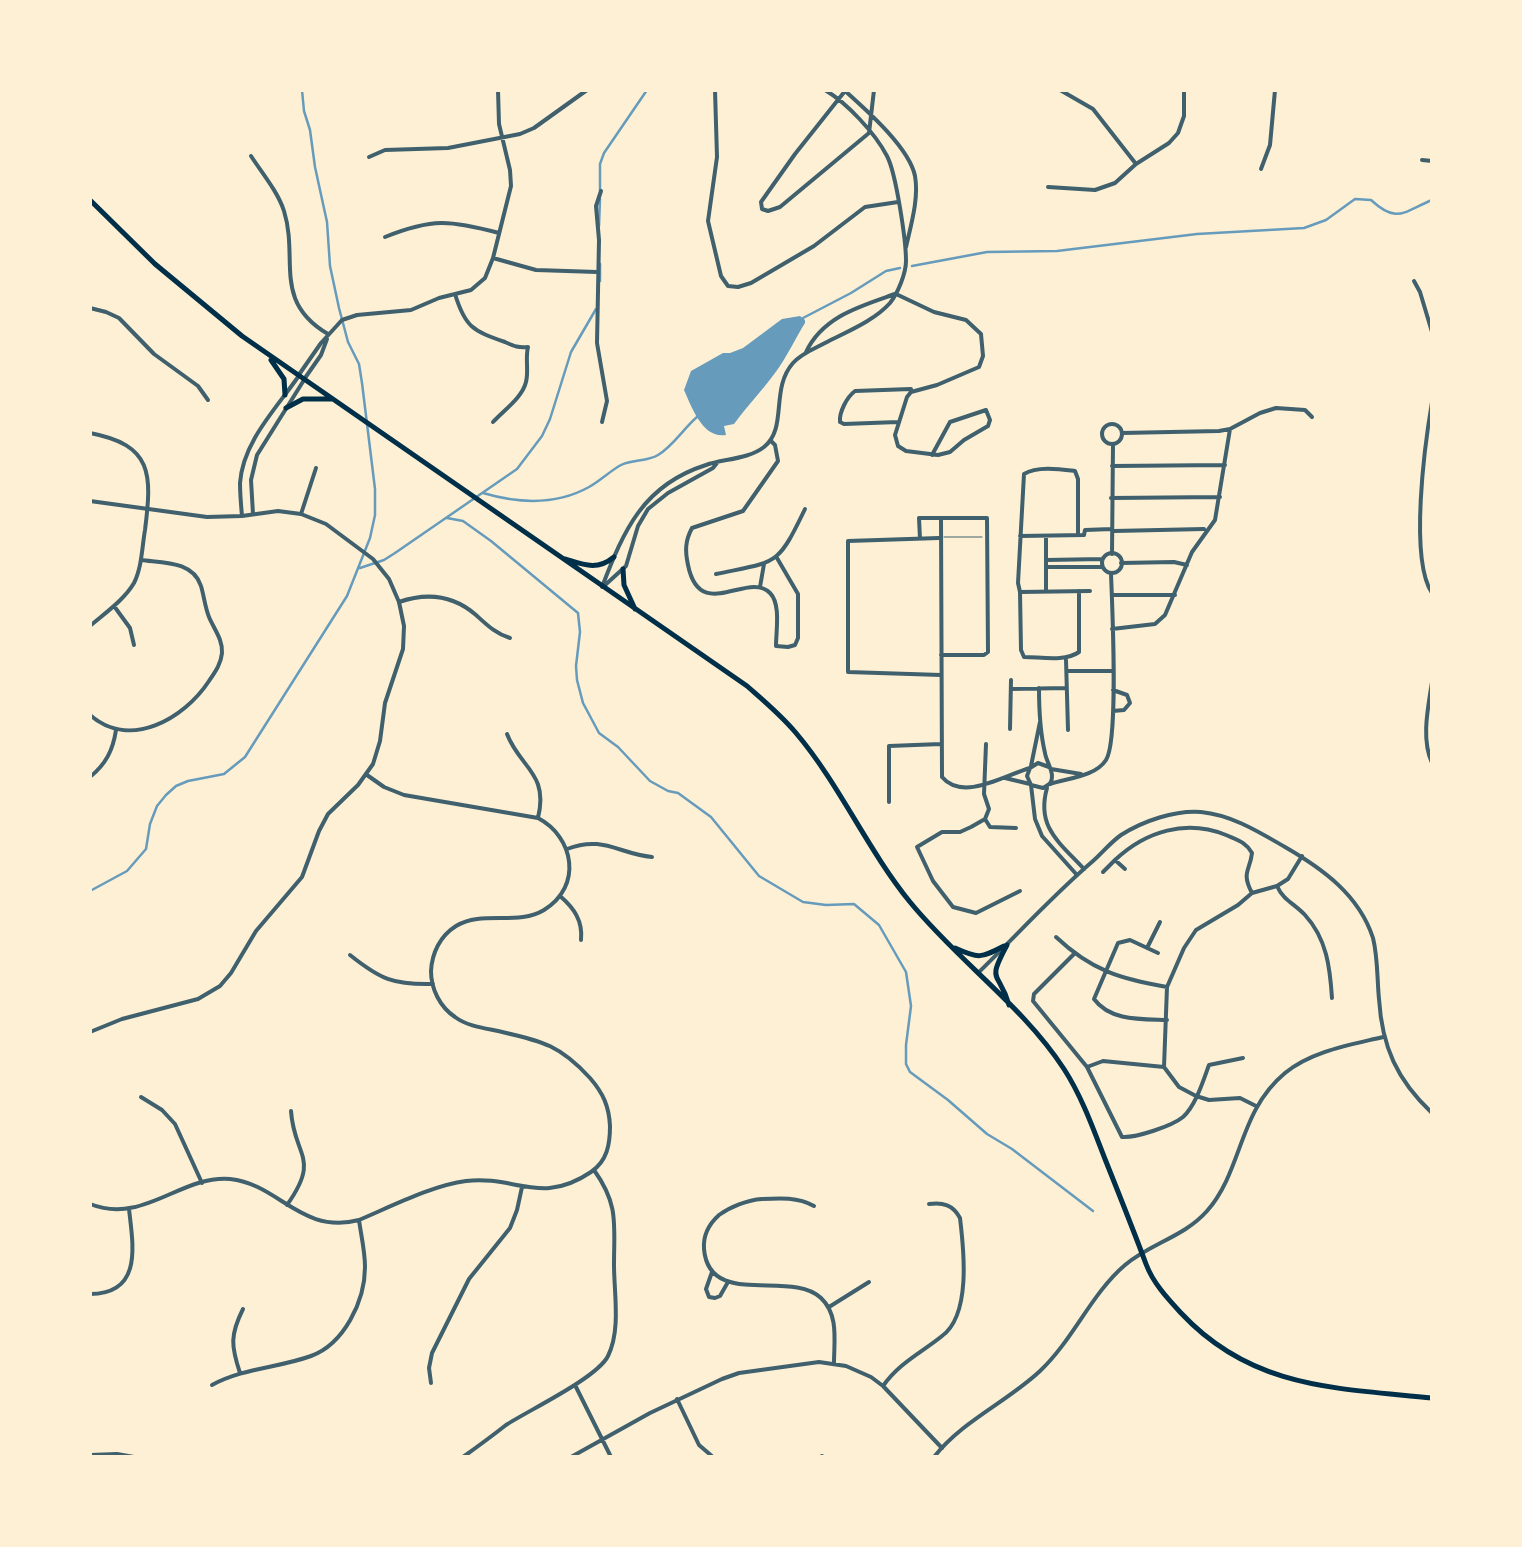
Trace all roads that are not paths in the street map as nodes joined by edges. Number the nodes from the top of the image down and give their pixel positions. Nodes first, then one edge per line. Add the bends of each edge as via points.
1 (498, 90) edge
2 (587, 90) edge
3 (715, 90) edge
4 (824, 90) edge
5 (874, 90) edge
6 (1060, 90) edge
7 (1184, 90) edge
8 (1275, 90) edge
9 (844, 91) edge
10 (838, 98) junction
11 (872, 118) junction
12 (869, 132) junction
13 (502, 138) junction
14 (251, 156) dead end
15 (369, 157) dead end
16 (1422, 160) dead end
17 (1432, 160) edge
18 (1136, 164) junction
19 (1261, 169) dead end
20 (1048, 187) dead end
21 (600, 190) dead end
22 (90, 200) edge
23 (898, 202) junction
24 (499, 232) junction
25 (385, 237) dead end
26 (905, 252) junction
27 (493, 258) junction
28 (598, 272) junction
29 (1414, 281) dead end
30 (455, 294) junction
31 (896, 294) junction
32 (90, 308) edge
33 (1432, 332) edge
34 (328, 334) junction
35 (806, 352) junction
36 (266, 354) junction
37 (301, 378) junction
38 (916, 389) junction
39 (285, 395) junction
40 (332, 399) junction
41 (208, 400) dead end
42 (1432, 402) edge
43 (286, 408) junction
44 (1312, 418) dead end
45 (492, 422) dead end
46 (602, 422) dead end
47 (898, 422) junction
48 (1230, 430) junction
49 (90, 433) edge
50 (1122, 433) junction
51 (770, 440) junction
52 (1113, 444) junction
53 (932, 455) junction
54 (717, 462) junction
55 (1225, 465) junction
56 (1112, 466) junction
57 (316, 468) dead end
58 (696, 469) junction
59 (700, 476) junction
60 (1220, 497) junction
61 (1112, 498) junction
62 (90, 502) edge
63 (148, 509) junction
64 (806, 509) dead end
65 (252, 514) junction
66 (301, 514) junction
67 (242, 516) junction
68 (940, 518) junction
69 (635, 524) junction
70 (1209, 529) junction
71 (1112, 530) junction
72 (1078, 534) junction
73 (1020, 536) junction
74 (1046, 536) junction
75 (987, 537) junction
76 (920, 538) junction
77 (940, 538) junction
78 (1112, 554) junction
79 (559, 557) junction
80 (614, 557) junction
81 (777, 558) junction
82 (1103, 559) junction
83 (141, 560) junction
84 (1046, 560) junction
85 (1122, 563) junction
86 (764, 564) junction
87 (1187, 565) junction
88 (1103, 566) junction
89 (1046, 567) junction
90 (623, 570) junction
91 (1112, 572) junction
92 (716, 574) dead end
93 (760, 587) junction
94 (602, 588) junction
95 (1079, 591) junction
96 (1090, 591) dead end
97 (1020, 592) junction
98 (1046, 592) junction
99 (1432, 592) edge
100 (1112, 595) junction
101 (1175, 595) junction
102 (399, 602) junction
103 (114, 606) junction
104 (637, 611) junction
105 (90, 626) edge
106 (1112, 629) junction
107 (510, 638) dead end
108 (134, 645) dead end
109 (940, 655) junction
110 (1066, 658) junction
111 (1067, 671) junction
112 (1112, 671) junction
113 (940, 674) junction
114 (1011, 680) dead end
115 (1432, 682) edge
116 (1039, 688) junction
117 (1068, 688) junction
118 (1011, 689) junction
119 (1113, 690) junction
120 (1113, 711) junction
121 (90, 715) edge
122 (1040, 722) junction
123 (1010, 729) dead end
124 (116, 730) junction
125 (1068, 730) dead end
126 (508, 734) dead end
127 (940, 744) junction
128 (986, 744) dead end
129 (1432, 763) edge
130 (1031, 767) junction
131 (1049, 768) junction
132 (1081, 774) junction
133 (367, 775) junction
134 (90, 777) edge
135 (1001, 778) junction
136 (986, 784) junction
137 (1049, 784) junction
138 (1030, 785) junction
139 (889, 802) dead end
140 (538, 818) junction
141 (985, 819) junction
142 (972, 826) junction
143 (1016, 828) dead end
144 (977, 834) dead end
145 (567, 849) junction
146 (1302, 856) junction
147 (652, 857) dead end
148 (1115, 860) junction
149 (1084, 869) junction
150 (1124, 870) dead end
151 (1103, 872) dead end
152 (1077, 875) junction
153 (1277, 886) junction
154 (1020, 891) dead end
155 (1252, 892) junction
156 (560, 896) junction
157 (1160, 922) dead end
158 (1056, 937) dead end
159 (581, 940) dead end
160 (1007, 945) junction
161 (952, 947) junction
162 (1148, 948) junction
163 (1158, 953) dead end
164 (1074, 954) junction
165 (350, 956) dead end
166 (1104, 972) junction
167 (978, 973) junction
168 (432, 984) junction
169 (1166, 987) junction
170 (1332, 998) dead end
171 (1010, 1006) junction
172 (1167, 1020) junction
173 (90, 1032) edge
174 (1383, 1037) junction
175 (1243, 1058) dead end
176 (1087, 1067) junction
177 (1164, 1067) junction
178 (1196, 1096) junction
179 (141, 1097) dead end
180 (1256, 1106) junction
181 (291, 1111) dead end
182 (1432, 1113) edge
183 (594, 1170) junction
184 (202, 1183) junction
185 (522, 1187) junction
186 (90, 1204) edge
187 (929, 1204) dead end
188 (287, 1205) junction
189 (814, 1206) dead end
190 (129, 1209) junction
191 (359, 1220) junction
192 (1142, 1253) junction
193 (713, 1271) junction
194 (728, 1282) junction
195 (869, 1282) dead end
196 (90, 1294) edge
197 (829, 1307) junction
198 (242, 1309) dead end
199 (834, 1363) junction
200 (240, 1373) junction
201 (431, 1383) dead end
202 (574, 1384) junction
203 (212, 1385) dead end
204 (883, 1386) junction
205 (1432, 1398) edge
206 (678, 1399) junction
207 (602, 1439) junction
208 (942, 1448) junction
209 (90, 1455) edge
210 (134, 1457) edge
211 (463, 1457) edge
212 (571, 1457) edge
213 (611, 1457) edge
214 (713, 1457) edge
215 (934, 1457) edge

1 - 13 street
2 - 13 street via 534,128
3 - 23 street via 717,157 708,221 728,286 751,283 865,207
4 - 10 street
5 - 11 street
6 - 18 street via 1092,109
7 - 18 street via 1178,133
8 - 19 street
9 - 10 street
9 - 11 street
10 - 12 street
10 - 12 street via 762,209 780,207
11 - 12 street
11 - 26 street via 904,151 915,174
12 - 23 street via 892,166
13 - 15 street
13 - 24 street via 511,186
14 - 34 street via 284,210 298,304
16 - 17 street
18 - 20 street via 1104,189
21 - 28 street
22 - 36 main road via 176,283
23 - 26 street
24 - 25 street via 432,222
24 - 27 street
26 - 31 street
27 - 28 street via 536,270
27 - 30 street via 481,283
28 - 46 street via 597,344 607,401
29 - 33 street
30 - 34 street via 405,312 349,316
30 - 45 street via 472,328 528,347 524,386
31 - 35 street via 877,314
31 - 35 street via 840,316
31 - 38 street via 966,320 981,334 979,367
32 - 41 street via 118,318
34 - 37 street
35 - 51 street via 783,379
36 - 37 main road
36 - 39 main road via 284,379
37 - 39 street
37 - 40 main road
37 - 43 street
38 - 47 street
38 - 47 street via 855,392 840,415 844,424
39 - 67 street via 246,456
40 - 43 main road via 304,399
40 - 79 main road
42 - 99 street via 1420,475 1424,576
43 - 65 street via 253,468
44 - 48 street via 1305,410 1276,408
47 - 53 street via 898,446
48 - 50 street
48 - 55 street
49 - 63 street via 134,451 148,475
50 - 52 street
50 - 52 street via 1114,424 1106,427 1102,434
51 - 54 street
51 - 93 street via 778,461 743,511 692,528 685,545 690,574 702,590 721,595
52 - 56 street
53 - 53 street via 950,452 988,426 986,410 950,422
54 - 58 street
54 - 59 street
55 - 56 street
55 - 60 street
56 - 61 street
57 - 66 street
58 - 59 street
58 - 69 street via 649,498
59 - 69 street via 657,501
60 - 61 street
60 - 70 street
61 - 71 street
62 - 63 street
63 - 67 street
63 - 83 street
64 - 81 street
65 - 66 street
65 - 67 street
66 - 102 street via 373,559
68 - 75 street via 987,518
68 - 76 street via 919,518
68 - 77 street
69 - 80 street
69 - 90 street
70 - 71 street
70 - 87 street
71 - 72 street
71 - 78 street
72 - 73 street via 1075,471 1038,469 1024,474
72 - 74 street
73 - 74 street
73 - 97 street
74 - 84 street
75 - 77 lane
75 - 109 street via 988,652
76 - 77 street
76 - 113 street via 848,541 848,672
77 - 109 street
78 - 82 street
78 - 85 street
79 - 80 main road via 589,567
79 - 94 main road
80 - 94 street
81 - 86 street
81 - 93 street via 798,594 794,645 776,646 776,602
82 - 84 street
82 - 88 street
83 - 103 street
83 - 124 street via 196,575 222,656 181,713
84 - 89 street
85 - 87 street
85 - 91 street
86 - 92 street
86 - 93 street
87 - 101 street
88 - 89 street
88 - 91 street
89 - 98 street
90 - 94 street
90 - 104 main road
91 - 100 street
94 - 104 main road
95 - 96 street
95 - 98 street
95 - 110 street via 1079,652
97 - 98 street
97 - 110 street via 1024,657
100 - 101 street
100 - 106 street
101 - 106 street via 1155,624
102 - 107 street via 450,598
102 - 133 street via 403,649
103 - 105 street
103 - 108 street
104 - 161 main road via 784,719 891,877
106 - 112 street
109 - 113 street
110 - 111 street
111 - 112 street
111 - 117 street
112 - 119 street
113 - 127 street
114 - 118 street
115 - 129 street via 1426,741
116 - 117 street
116 - 118 street
116 - 122 street
117 - 125 street
118 - 123 street
119 - 120 street
119 - 120 street via 1130,703
120 - 132 street via 1106,760
121 - 124 street
122 - 130 street
122 - 131 street
124 - 134 street via 110,754
126 - 140 street via 538,781
127 - 136 street via 946,782
127 - 139 street via 890,746
128 - 136 street
130 - 131 street
130 - 135 street
130 - 138 street
131 - 132 street
131 - 137 street
132 - 137 street
133 - 140 street via 404,794
133 - 173 street via 328,814 302,877 220,986 198,1000
135 - 136 street
135 - 138 street
136 - 141 street
137 - 138 street
137 - 149 street via 1046,824
138 - 152 street via 1042,836
140 - 145 street
141 - 142 street
141 - 143 street via 990,827
142 - 144 street
142 - 154 street via 916,847 944,896 953,907 976,913
145 - 147 street via 600,843
145 - 156 street via 569,874
146 - 149 street via 1249,826 1201,812 1148,821
146 - 153 street
146 - 174 street via 1336,881 1364,917 1374,940
148 - 150 street
148 - 151 street
148 - 155 street via 1150,834 1214,830 1248,846 1245,871
149 - 152 street
152 - 160 street
153 - 155 street
153 - 170 street via 1318,933
155 - 169 street via 1196,930
156 - 159 street via 578,916
156 - 168 street via 533,915 454,928 435,953
157 - 162 street
158 - 164 street
160 - 161 main road via 980,958
160 - 167 street
160 - 171 main road via 995,970
161 - 167 main road
162 - 163 street
162 - 166 street via 1118,943
164 - 166 street
164 - 176 street via 1033,1002
165 - 168 street via 388,981
166 - 169 street
166 - 172 street via 1094,999 1102,1010
167 - 171 main road
168 - 183 street via 458,1020 552,1046 597,1086 608,1108 610,1137
169 - 172 street
171 - 192 main road via 1075,1088
172 - 177 street
174 - 180 street via 1310,1058 1285,1073
174 - 182 street via 1396,1071
175 - 178 street via 1209,1065
176 - 177 street
176 - 178 street via 1122,1137 1181,1119
177 - 178 street
178 - 180 street via 1240,1098
179 - 184 street via 175,1124
180 - 192 street via 1210,1208 1185,1232
181 - 188 street via 304,1168
183 - 185 street via 556,1189
183 - 202 street via 614,1211 615,1331 605,1361
184 - 188 street via 242,1181
184 - 190 street
185 - 191 street via 458,1182
185 - 201 street via 510,1228 469,1279 432,1352
186 - 190 street
187 - 204 street via 948,1205 960,1218 961,1308 948,1331 901,1364
188 - 191 street via 324,1222
189 - 193 street via 758,1199 722,1213 704,1239
190 - 196 street via 130,1273 110,1291
191 - 200 street via 364,1278 342,1334 313,1356
192 - 205 main road via 1160,1289 1188,1321 1258,1369 1320,1386
192 - 208 street via 1117,1274 1039,1372
193 - 194 street
193 - 194 street via 709,1297 720,1296
194 - 197 street via 802,1287
195 - 197 street
197 - 199 street
198 - 200 street via 232,1340
199 - 204 street
199 - 206 street via 739,1373
200 - 203 street
202 - 207 street
202 - 211 street
204 - 208 street
206 - 207 street
206 - 214 street via 699,1445
207 - 212 street
207 - 213 street
208 - 215 street
209 - 210 street

